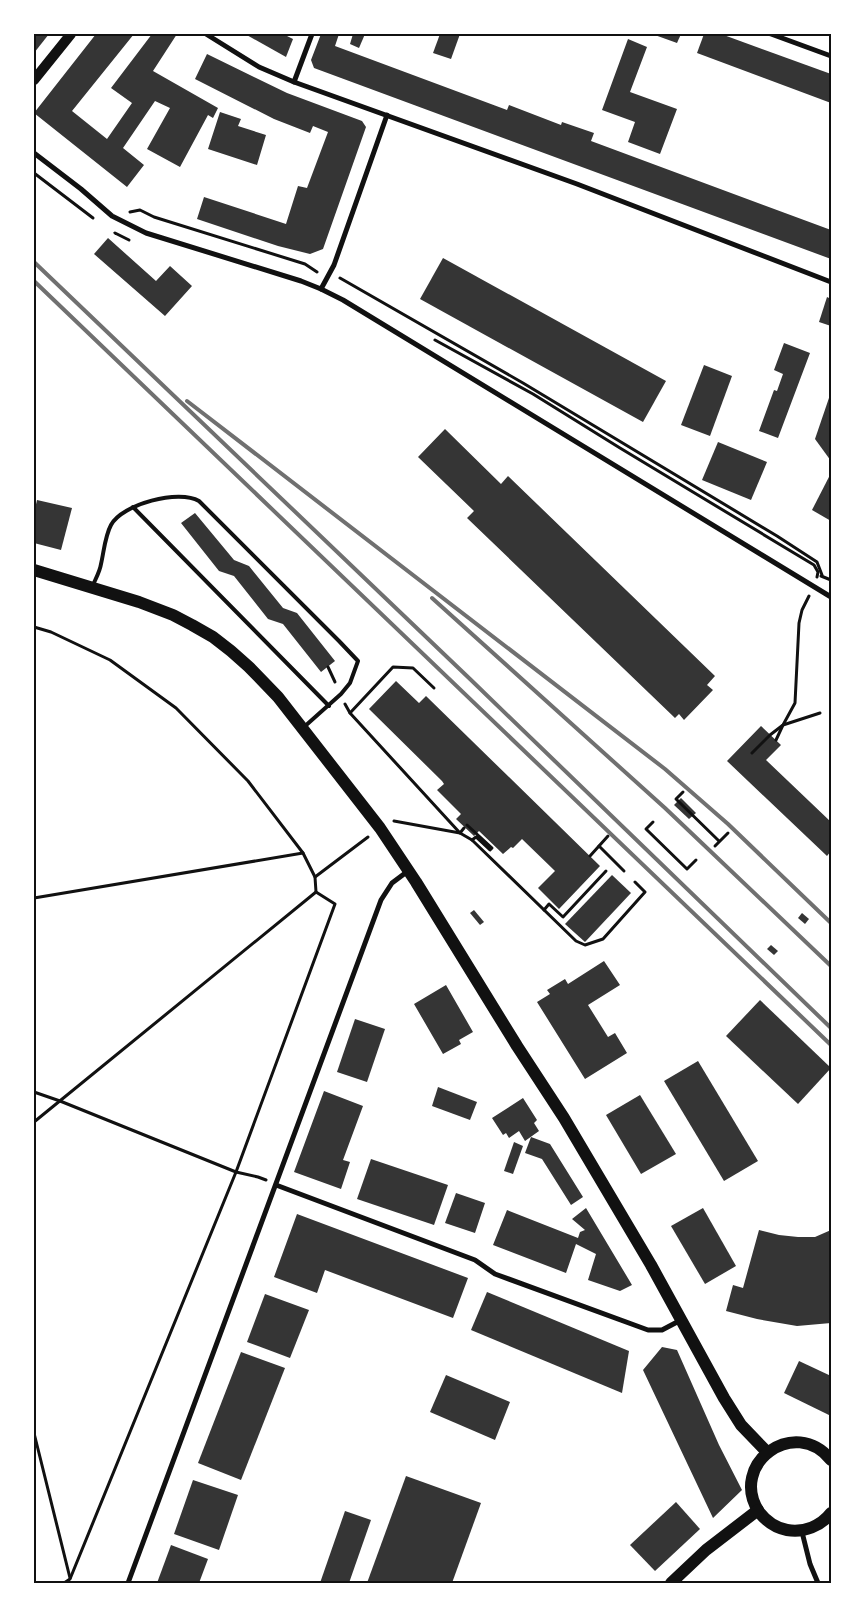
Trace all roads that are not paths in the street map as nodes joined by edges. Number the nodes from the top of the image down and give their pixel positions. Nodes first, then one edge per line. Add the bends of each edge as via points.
1 (71, 34) edge
2 (206, 34) edge
3 (312, 34) edge
4 (771, 34) edge
5 (831, 56) edge
6 (34, 80) edge
7 (294, 82) junction
8 (387, 115) junction
9 (34, 153) edge
10 (831, 282) edge
11 (321, 289) junction
12 (133, 507) junction
13 (34, 570) edge
14 (92, 587) junction
15 (831, 597) edge
16 (329, 706) junction
17 (303, 728) junction
18 (409, 871) junction
19 (276, 1184) junction
20 (682, 1320) junction
21 (767, 1452) junction
22 (831, 1460) edge
23 (758, 1510) junction
24 (831, 1513) edge
25 (802, 1530) junction
26 (128, 1583) edge
27 (670, 1583) edge
28 (818, 1583) edge

1 - 6 main road
2 - 7 street via 259,67
3 - 7 street
4 - 5 street
7 - 8 street
8 - 10 street
8 - 11 street via 330,273
9 - 11 street via 112,216 128,225
11 - 15 street
12 - 14 lane via 110,526 101,566
12 - 16 lane
12 - 16 lane via 172,496 199,501 358,661 350,683
13 - 14 main road
14 - 17 main road via 173,615 213,638 249,667
16 - 17 lane
17 - 18 main road
18 - 19 street via 392,883 381,900
18 - 20 main road via 564,1118
19 - 20 street via 475,1260 495,1274 648,1330 662,1330
19 - 26 street
20 - 21 main road via 733,1413
21 - 22 main road via 782,1444 799,1442 816,1447
21 - 23 main road via 757,1464 752,1479 752,1495
23 - 25 main road via 780,1528
23 - 27 main road
24 - 25 main road via 820,1523
25 - 28 street

